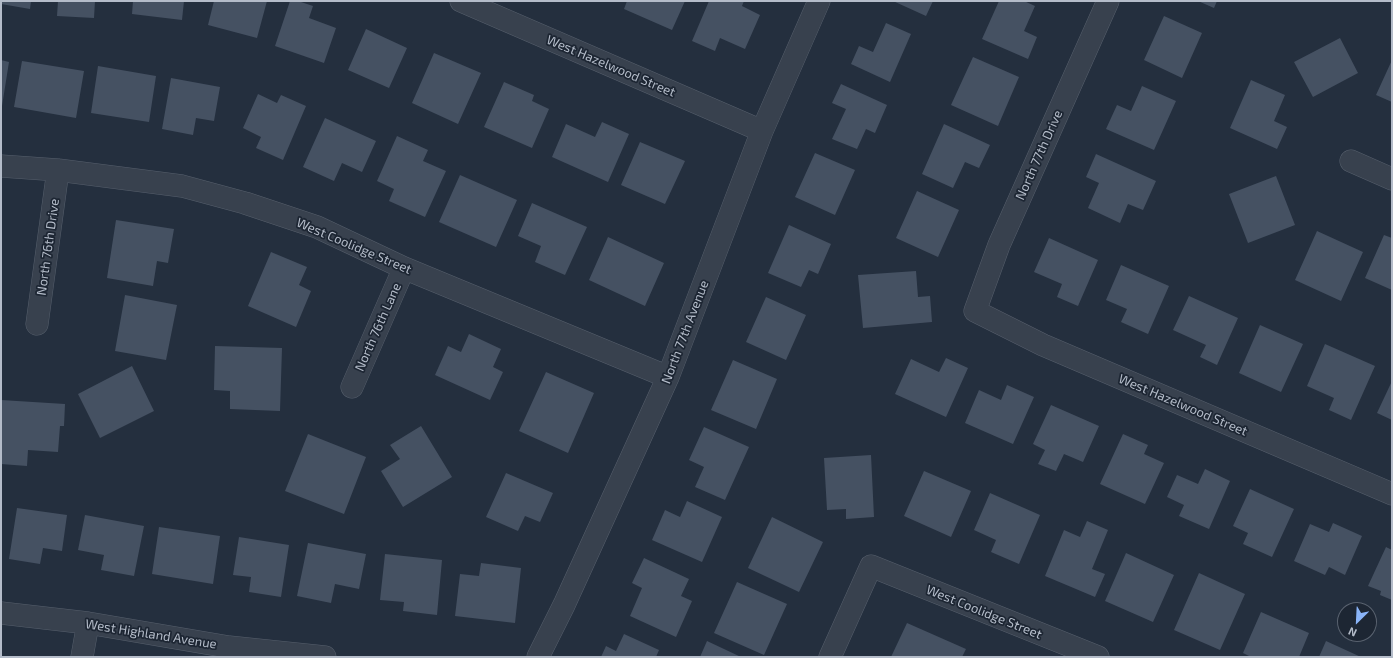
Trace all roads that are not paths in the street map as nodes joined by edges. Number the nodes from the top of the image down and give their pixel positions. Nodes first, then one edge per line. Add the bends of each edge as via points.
1 (461, 1) edge
2 (819, 1) edge
3 (1108, 1) edge
4 (762, 131) junction
5 (1351, 162) dead end
6 (1, 166) edge
7 (58, 170) junction
8 (1392, 179) edge
9 (404, 268) junction
10 (975, 311) joint
11 (37, 324) dead end
12 (668, 377) junction
13 (352, 387) dead end
14 (1392, 494) edge
15 (1, 613) edge
16 (88, 623) junction
17 (82, 657) edge
18 (325, 657) edge
19 (538, 657) edge
20 (830, 657) edge
21 (1098, 657) edge

1 - 4 street, West Hazelwood Street
2 - 4 street, North 77th Avenue
3 - 10 street, North 77th Drive via 999,245
4 - 12 street, North 77th Avenue
5 - 8 street
6 - 7 street, West Coolidge Street
7 - 9 street, West Coolidge Street via 182,186 245,203 317,227
7 - 11 street, North 76th Drive
9 - 12 street, West Coolidge Street
9 - 13 street, North 76th Lane
10 - 14 street, West Hazelwood Street via 1043,345
12 - 19 street, North 77th Avenue
15 - 16 street, West Highland Avenue
16 - 17 street
16 - 18 street, West Highland Avenue via 229,647
20 - 21 street, West Coolidge Street via 871,566

